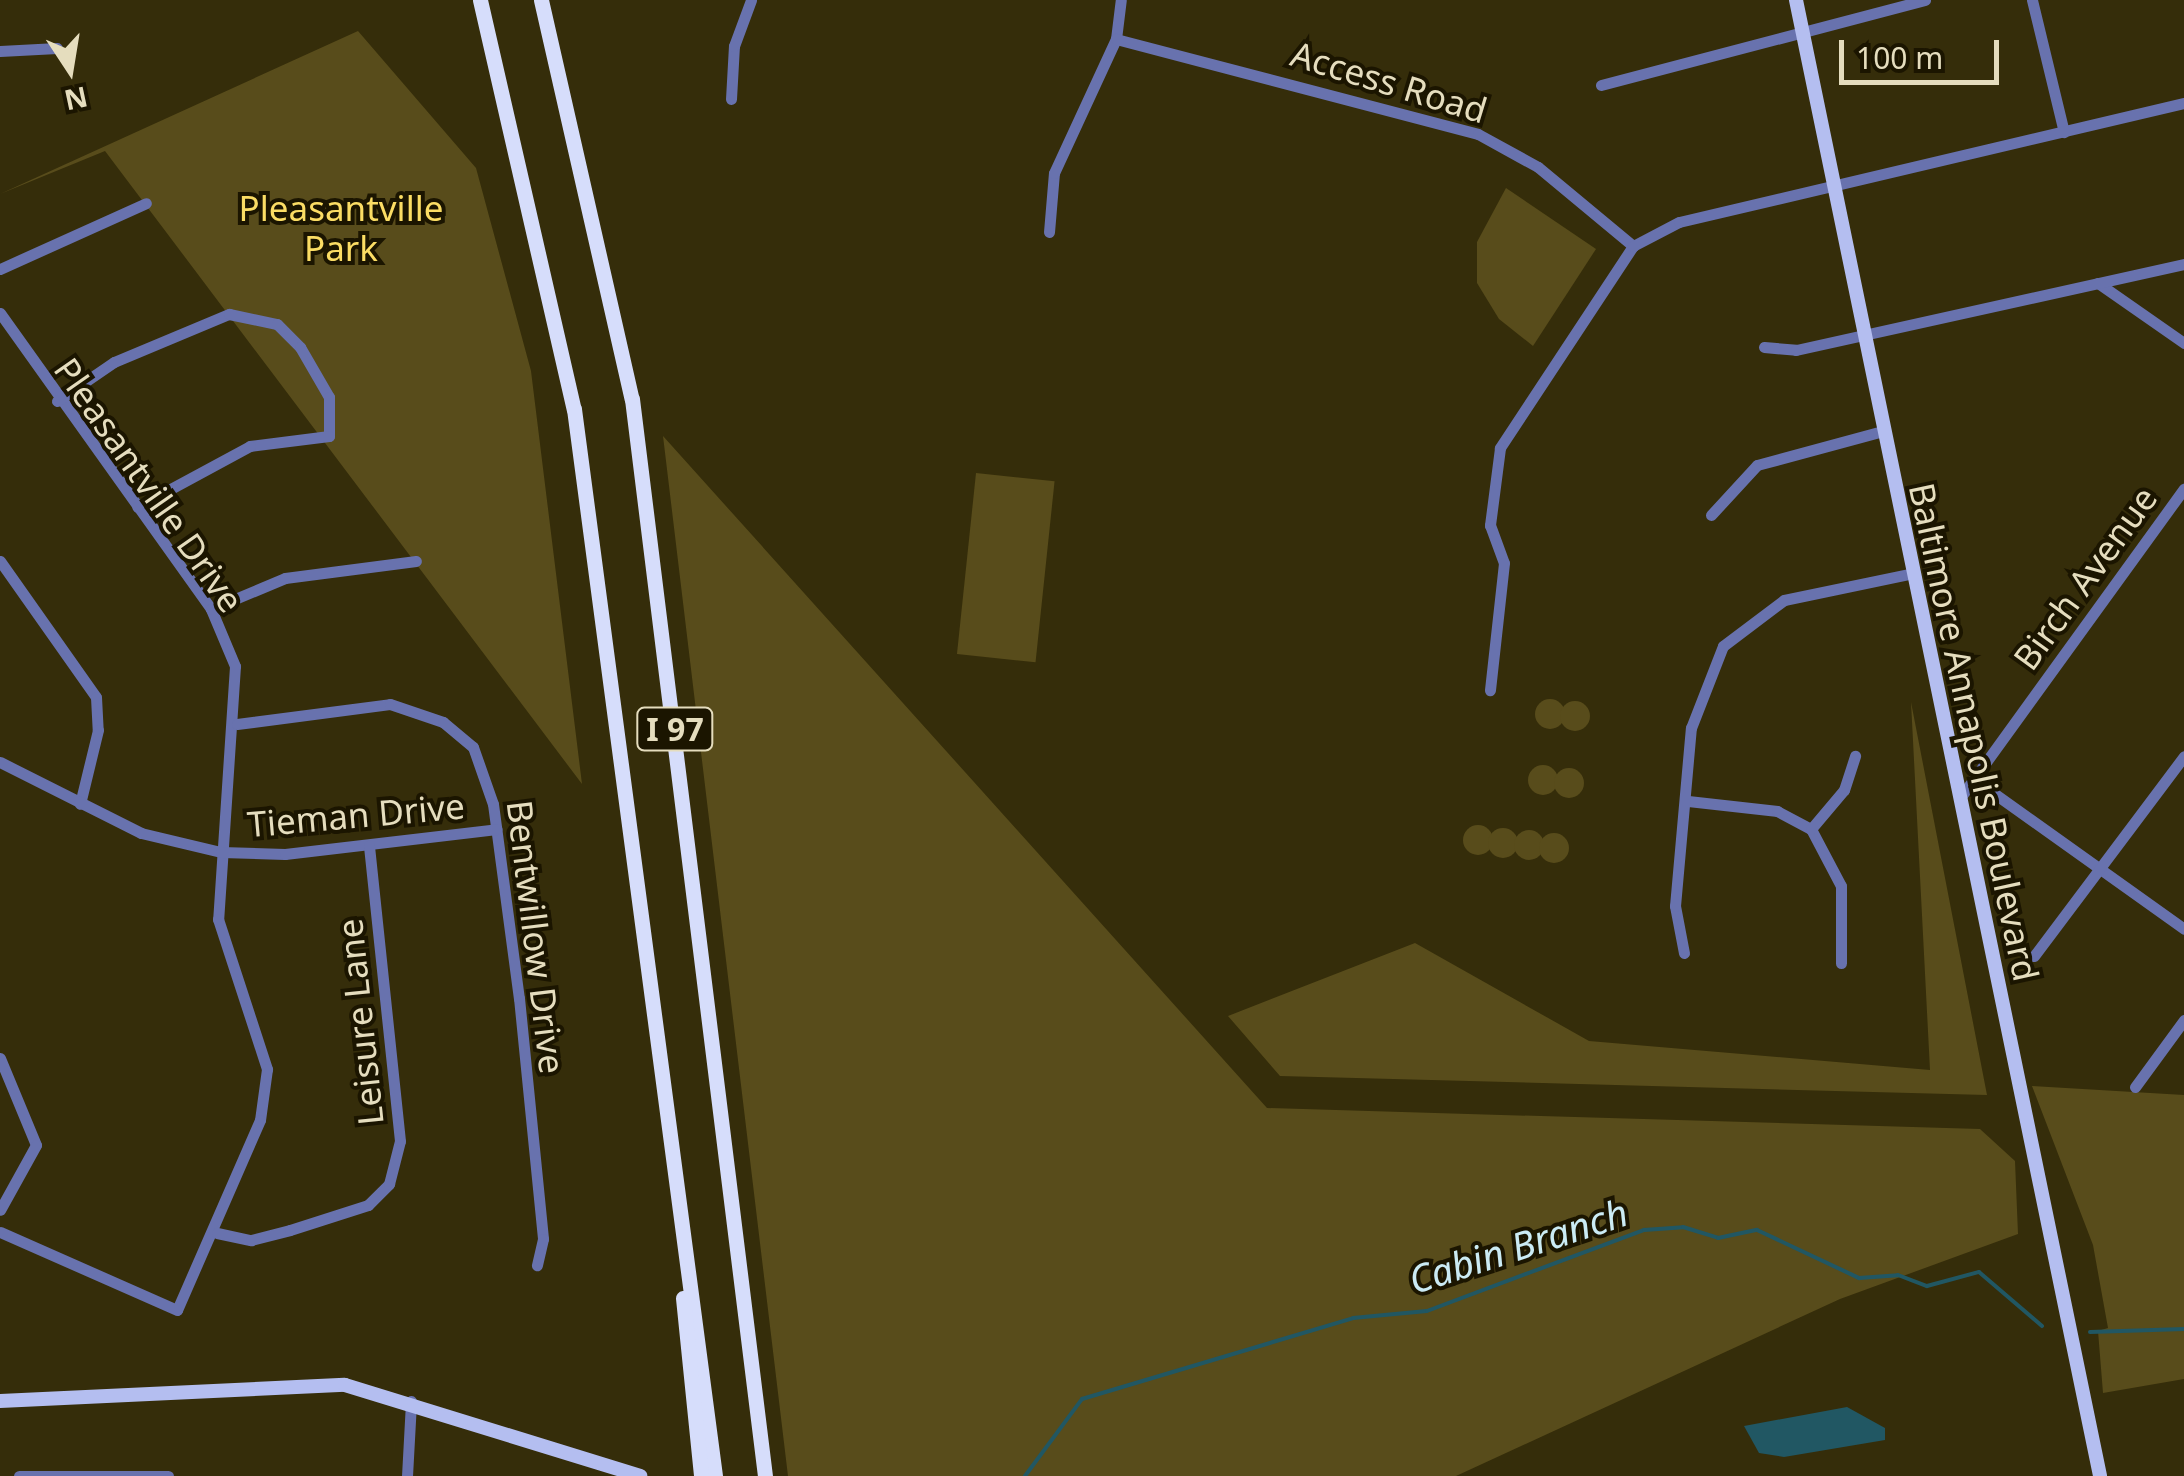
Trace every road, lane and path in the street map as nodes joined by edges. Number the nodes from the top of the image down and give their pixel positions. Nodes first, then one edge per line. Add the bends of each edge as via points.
1 (480, 0) edge
2 (542, 0) edge
3 (752, 0) edge
4 (1121, 0) edge
5 (1796, 0) edge
6 (1925, 0) edge
7 (2032, 0) edge
8 (1800, 29) junction
9 (1116, 39) junction
10 (58, 48) dead end
11 (0, 51) edge
12 (1600, 85) dead end
13 (731, 99) dead end
14 (2184, 103) edge
15 (2064, 132) junction
16 (1830, 186) junction
17 (146, 203) dead end
18 (1049, 232) dead end
19 (1633, 246) junction
20 (2184, 264) edge
21 (0, 270) edge
22 (2098, 283) junction
23 (0, 313) edge
24 (1859, 336) junction
25 (2184, 343) edge
26 (1764, 347) dead end
27 (57, 401) junction
28 (1878, 432) junction
29 (2184, 488) edge
30 (137, 507) junction
31 (1711, 515) dead end
32 (0, 560) edge
33 (416, 561) dead end
34 (1908, 574) junction
35 (211, 609) junction
36 (1490, 690) dead end
37 (237, 724) junction
38 (1855, 756) dead end
39 (2184, 756) edge
40 (0, 762) edge
41 (1974, 779) junction
42 (1960, 798) junction
43 (1688, 801) junction
44 (80, 804) junction
45 (497, 828) junction
46 (1811, 830) junction
47 (369, 846) junction
48 (221, 852) junction
49 (2102, 870) junction
50 (2184, 929) edge
51 (1684, 952) dead end
52 (2034, 956) dead end
53 (1841, 963) dead end
54 (2184, 1020) edge
55 (0, 1058) edge
56 (2135, 1087) dead end
57 (0, 1210) edge
58 (0, 1232) edge
59 (217, 1233) junction
60 (537, 1265) dead end
61 (412, 1399) junction
62 (0, 1400) edge
63 (708, 1474) edge
64 (19, 1476) edge
65 (168, 1476) edge
66 (407, 1476) edge
67 (640, 1476) edge
68 (765, 1476) edge
69 (2100, 1476) edge

1 - 63 highway, I 97 via 574,410
2 - 68 highway, I 97 via 635,417
3 - 13 street via 734,46
4 - 9 street
5 - 8 main road, Baltimore Annapolis Boulevard
6 - 8 street
7 - 15 street
8 - 12 street
8 - 16 main road, Baltimore Annapolis Boulevard
9 - 18 street via 1054,173
9 - 19 street, Access Road via 1478,134 1538,167
10 - 11 street
14 - 15 street
15 - 16 street
16 - 19 street via 1679,222
16 - 24 main road, Baltimore Annapolis Boulevard
17 - 21 street
19 - 36 street via 1500,448 1490,524 1504,563
20 - 22 street
22 - 24 street
22 - 25 street
23 - 27 street, Pleasantville Drive
24 - 26 street
24 - 28 main road, Baltimore Annapolis Boulevard
27 - 30 street, Pleasantville Drive
27 - 30 street via 114,362 228,314 277,324 300,346 329,397 329,436 250,446
28 - 31 street via 1757,466
28 - 34 main road, Baltimore Annapolis Boulevard
29 - 41 street, Birch Avenue
30 - 35 street, Pleasantville Drive
32 - 44 street via 96,698 98,730
33 - 35 street via 285,578
34 - 42 main road, Baltimore Annapolis Boulevard
34 - 43 street via 1784,600 1723,646 1691,728
35 - 37 street, Pleasantville Drive via 235,666
37 - 45 street, Bentwillow Drive via 390,704 444,722 473,747
37 - 48 street, Pleasantville Drive
38 - 46 street via 1844,790
39 - 49 street
40 - 44 street, Tieman Drive
41 - 42 street, Birch Avenue
41 - 49 street
42 - 69 main road, Baltimore Annapolis Boulevard
43 - 46 street via 1777,811
43 - 51 street via 1675,906
44 - 48 street, Tieman Drive via 141,833
45 - 47 street, Tieman Drive
45 - 60 street, Bentwillow Drive via 543,1240
46 - 53 street via 1841,886
47 - 48 street, Tieman Drive
47 - 59 street, Leisure Lane via 400,1141 388,1184 368,1206 290,1230 251,1240
48 - 59 street, Pleasantville Drive via 218,919 267,1079
49 - 50 street
49 - 52 street
54 - 56 street
55 - 57 street via 36,1145
58 - 59 street, Pleasantville Drive via 167,1312 186,1303
61 - 62 main road via 282,1384
61 - 66 street
61 - 67 main road
64 - 65 street

